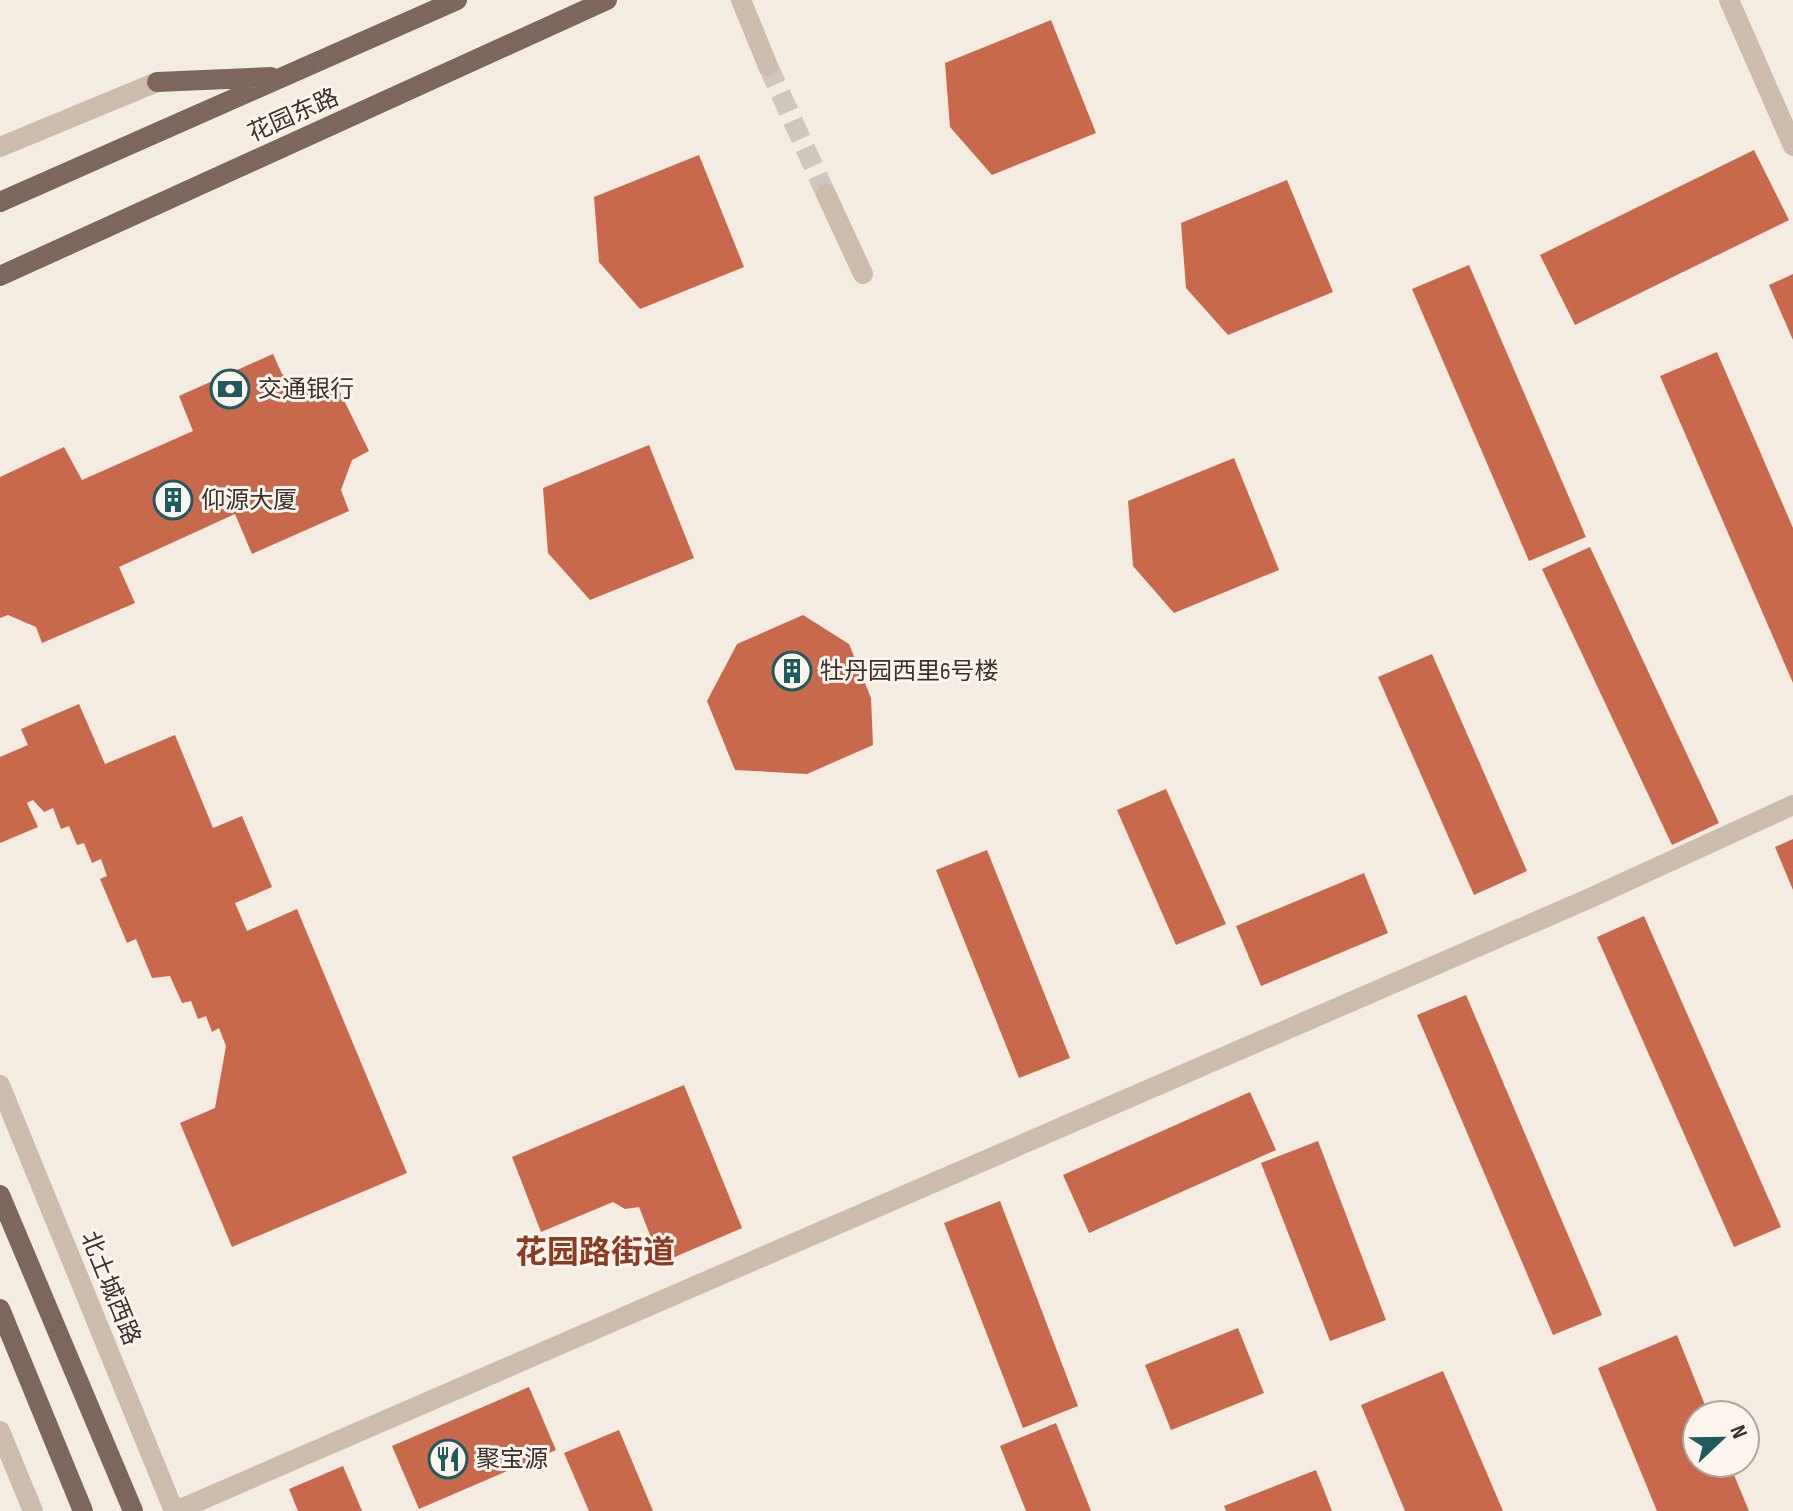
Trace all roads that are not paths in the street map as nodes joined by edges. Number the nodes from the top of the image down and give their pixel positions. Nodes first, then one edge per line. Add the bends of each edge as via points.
1 (457, 0) edge
2 (607, 0) edge
3 (741, 0) edge
4 (1729, 0) edge
5 (768, 66) tunnel mouth
6 (283, 77) junction
7 (157, 82) joint
8 (1793, 146) edge
9 (0, 147) edge
10 (826, 194) tunnel mouth
11 (0, 202) edge
12 (863, 274) dead end
13 (0, 276) edge
14 (1793, 805) edge
15 (0, 1085) edge
16 (0, 1195) edge
17 (0, 1309) edge
18 (0, 1431) edge
19 (33, 1511) edge
20 (83, 1511) edge
21 (133, 1511) edge
22 (175, 1511) edge

1 - 6 main road, 花园东路
2 - 13 main road, 花园东路
3 - 5 street
4 - 8 street
6 - 7 main road
6 - 11 main road, 花园东路
7 - 9 street
10 - 12 street
14 - 22 street via 1588,899
15 - 22 street, 北土城西路
16 - 21 main road
17 - 20 main road
18 - 19 street

